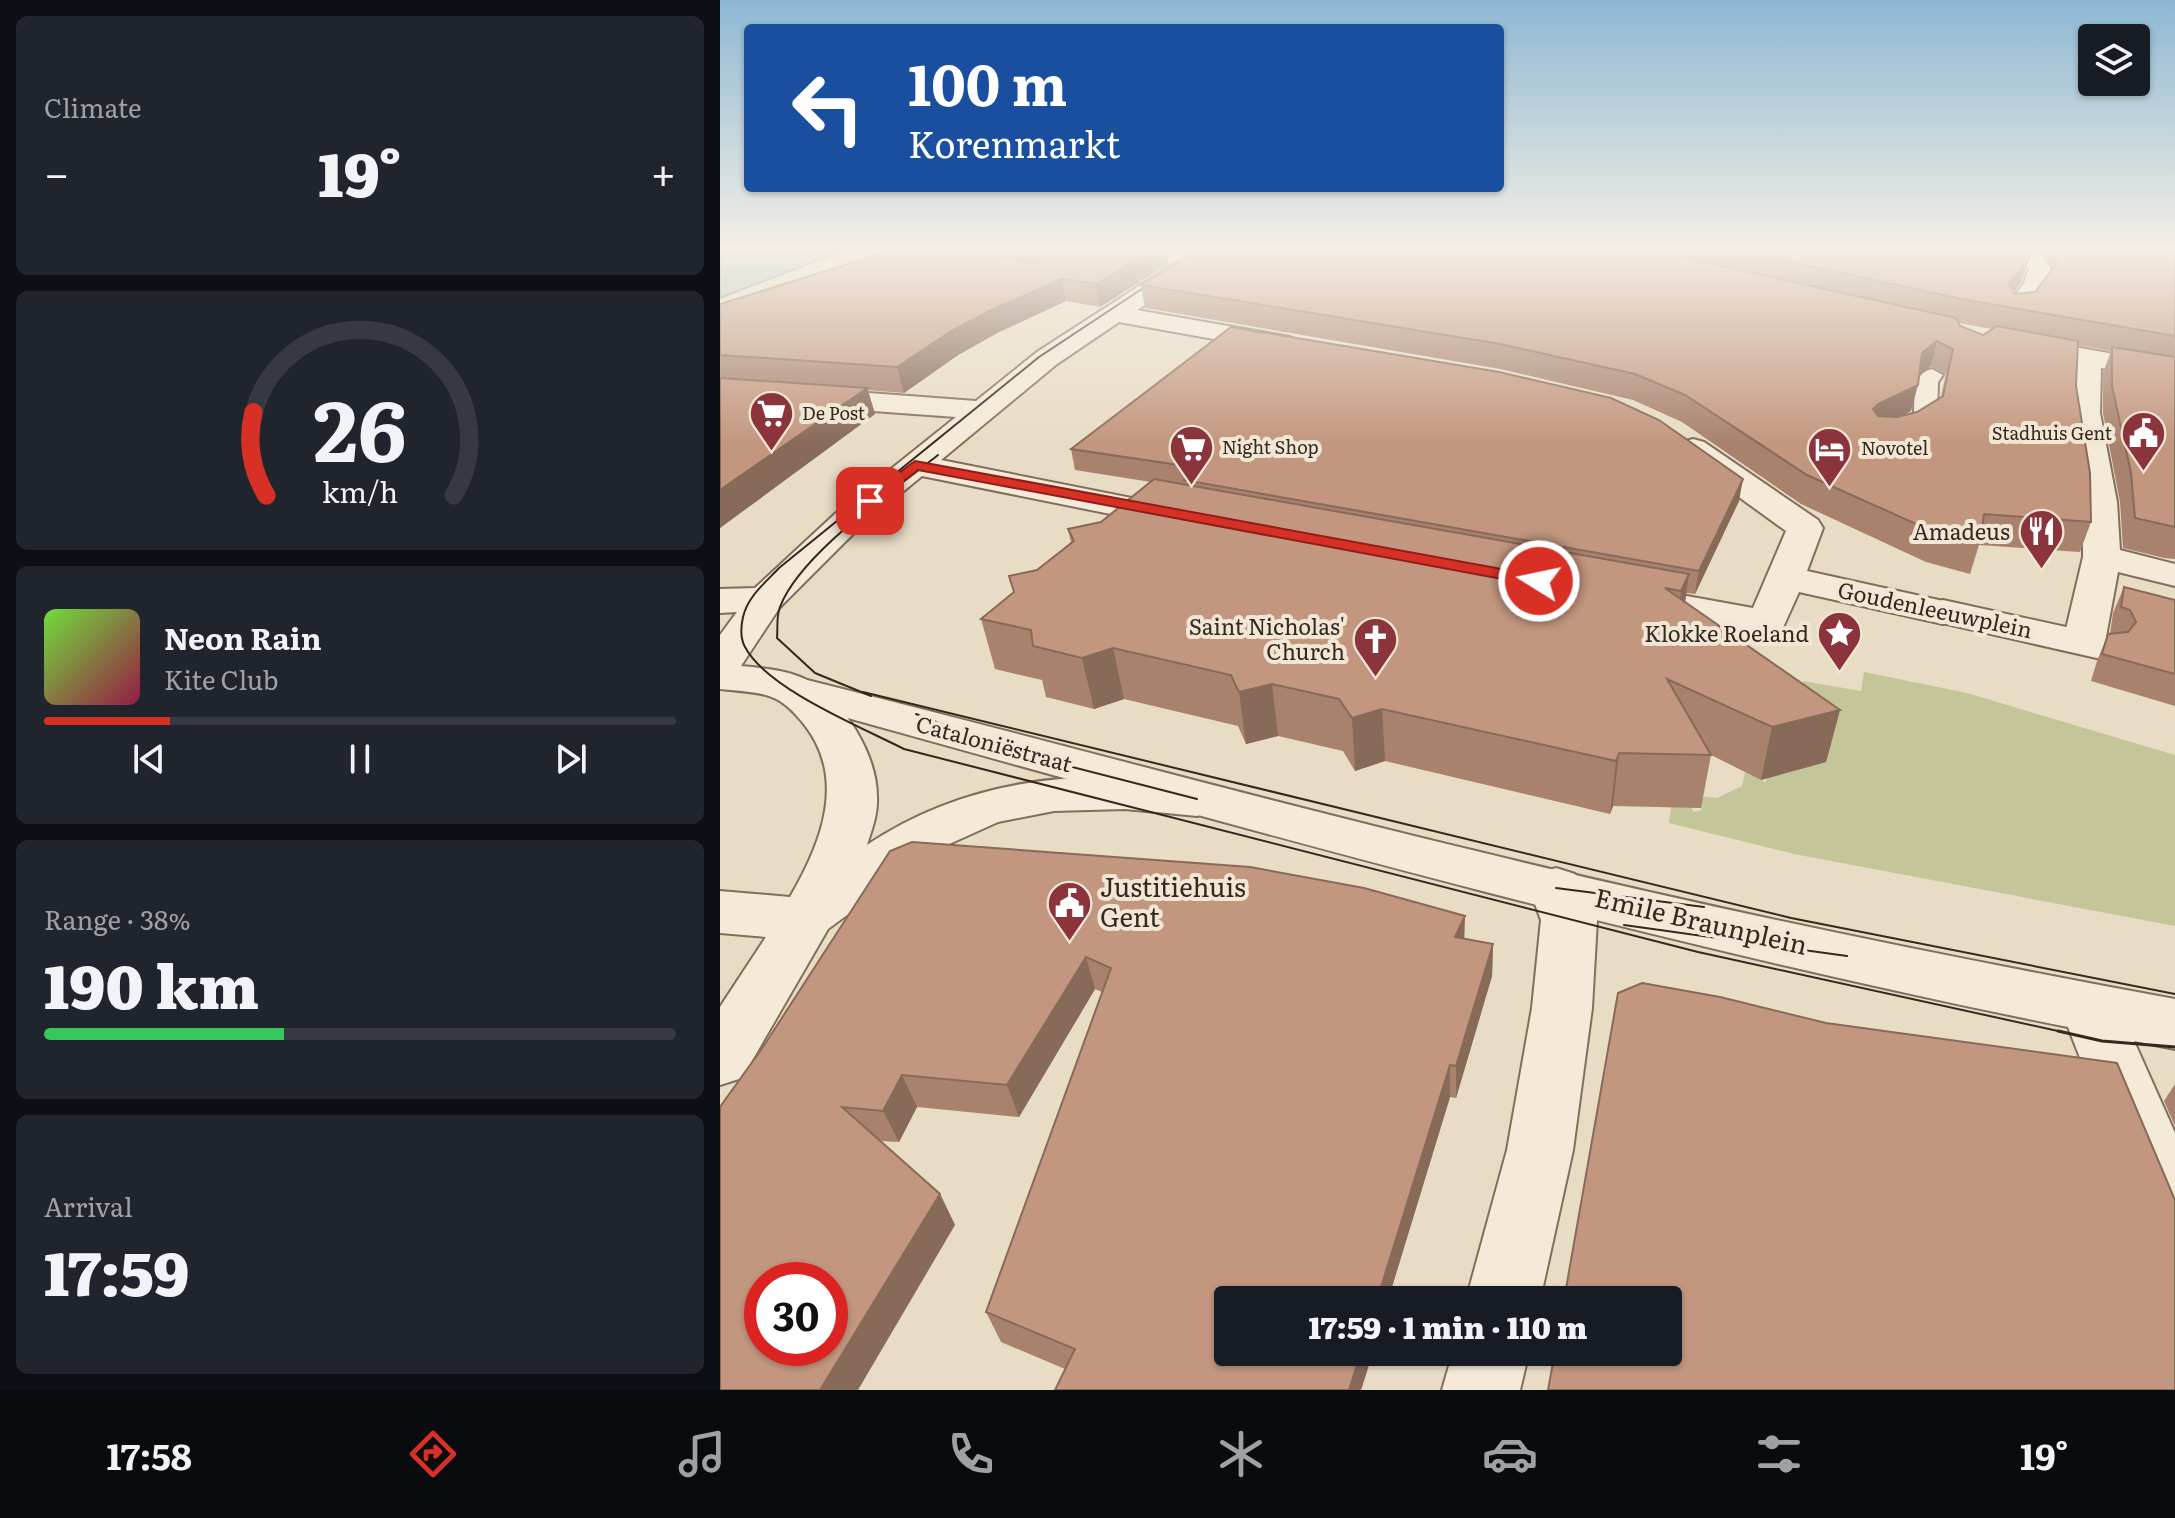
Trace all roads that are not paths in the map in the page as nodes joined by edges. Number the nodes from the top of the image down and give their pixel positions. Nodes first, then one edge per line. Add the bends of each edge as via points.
1 (1112, 314) edge
2 (1118, 314) edge
3 (1992, 340) edge
4 (1305, 347) edge
5 (2087, 359) junction
6 (2175, 373) edge
7 (1932, 375) edge
8 (720, 391) edge
9 (983, 410) junction
10 (1669, 431) edge
11 (1882, 436) edge
12 (915, 465) junction
13 (1218, 523) edge
14 (2102, 557) junction
15 (2175, 575) edge
16 (1785, 578) junction
17 (1600, 592) edge
18 (766, 599) junction
19 (720, 601) edge
20 (720, 665) edge
21 (720, 676) edge
22 (791, 689) junction
23 (1197, 799) junction
24 (1556, 888) junction
25 (720, 912) edge
26 (805, 919) junction
27 (2090, 1008) junction
28 (2175, 1024) edge
29 (720, 1059) edge
30 (2175, 1213) edge
31 (1506, 1286) edge
32 (1487, 1366) edge
33 (1481, 1390) edge

1 - 9 street
2 - 4 street
3 - 5 street
5 - 6 street
5 - 14 street via 2085,413 2100,502
7 - 11 lane via 1925,415 1907,429
8 - 9 street
9 - 12 street
10 - 16 street via 1805,528
12 - 13 street
12 - 18 street
14 - 15 street
14 - 16 street, Goudenleeuwplein via 2093,644
16 - 17 street via 1767,623
18 - 19 street
18 - 20 street
21 - 22 street, Cataloniëstraat
22 - 23 street, Cataloniëstraat
22 - 26 street via 834,731 853,800 845,838
23 - 24 street, Emile Braunplein
23 - 26 street via 1071,791 972,813 919,836
24 - 27 street, Emile Braunplein
24 - 31 street via 1569,920 1562,1008 1540,1150
25 - 26 street
26 - 29 street
27 - 28 street, Emile Braunplein
27 - 30 street
32 - 33 street

